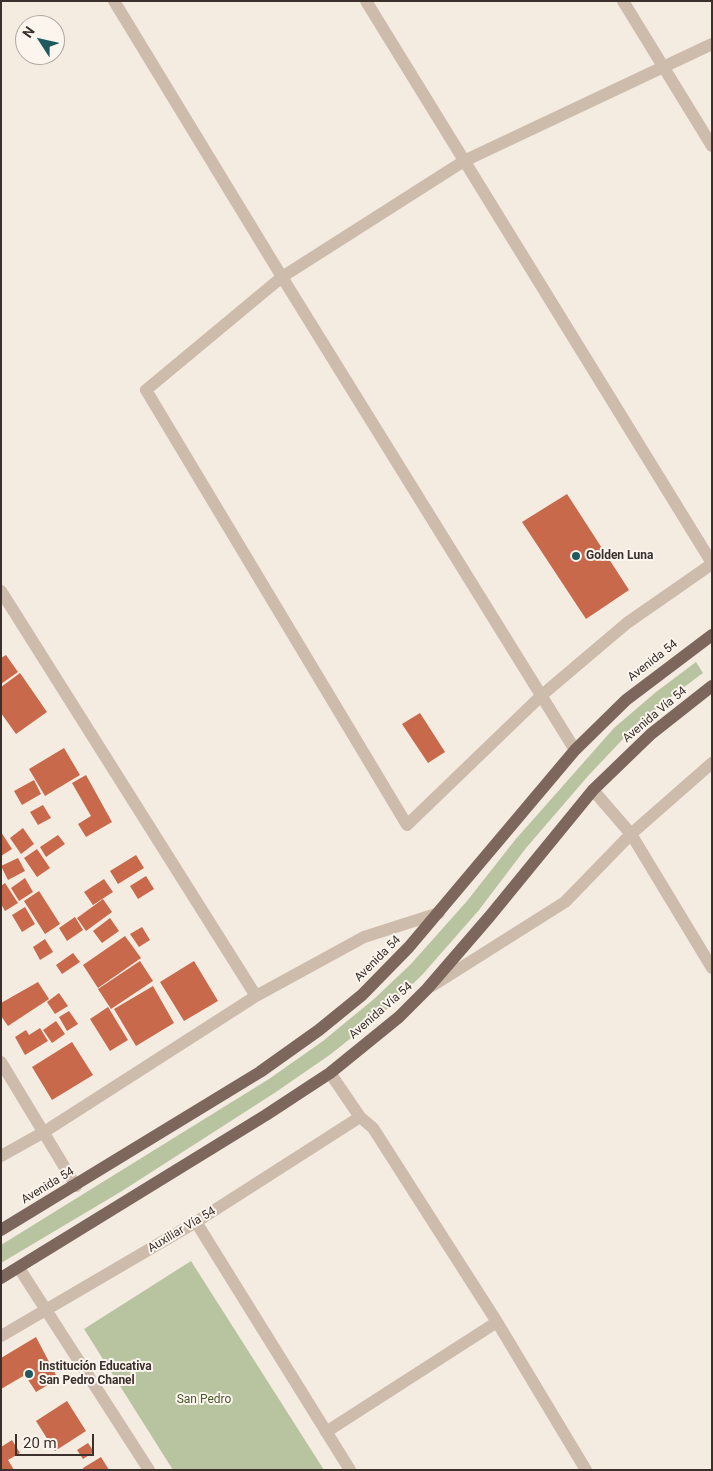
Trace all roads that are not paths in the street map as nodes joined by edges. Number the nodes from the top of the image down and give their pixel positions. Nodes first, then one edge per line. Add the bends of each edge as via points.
1 (114, 1) edge
2 (366, 1) edge
3 (623, 1) edge
4 (712, 44) edge
5 (664, 68) junction
6 (712, 146) edge
7 (464, 161) junction
8 (282, 277) junction
9 (712, 563) edge
10 (1, 591) edge
11 (712, 635) edge
12 (712, 686) edge
13 (542, 695) junction
14 (575, 750) junction
15 (712, 763) edge
16 (593, 790) junction
17 (631, 834) junction
18 (439, 913) junction
19 (712, 968) edge
20 (427, 989) junction
21 (256, 996) junction
22 (1, 1062) edge
23 (330, 1073) junction
24 (360, 1117) junction
25 (44, 1132) junction
26 (1, 1156) edge
27 (76, 1186) junction
28 (196, 1222) junction
29 (1, 1230) edge
30 (19, 1268) junction
31 (1, 1278) edge
32 (48, 1311) junction
33 (497, 1322) junction
34 (1, 1336) edge
35 (326, 1432) junction
36 (150, 1470) edge
37 (350, 1470) edge
38 (586, 1470) edge

1 - 8 street
2 - 7 street
3 - 5 street
4 - 5 street
5 - 6 street
5 - 7 street
7 - 8 street
7 - 9 street
8 - 13 street
8 - 13 street via 146,390 407,825
9 - 13 street via 627,623
10 - 21 street
11 - 14 main road, Avenida 54 via 626,700
12 - 16 main road, Avenida Vía 54 via 651,734
13 - 14 street
14 - 18 main road, Avenida 54
15 - 17 street
16 - 17 street
16 - 20 main road, Avenida Vía 54
17 - 19 street
17 - 20 street via 565,902
18 - 21 street via 364,937
18 - 27 main road, Avenida 54 via 389,969 319,1030 260,1072
20 - 23 main road, Avenida Vía 54
21 - 25 street
22 - 25 street
23 - 24 street
23 - 30 main road, Avenida Vía 54
24 - 28 street, Auxiliar Vía 54
24 - 33 street via 373,1128
25 - 26 street
25 - 27 street
27 - 29 main road, Avenida 54
28 - 32 street, Auxiliar Vía 54
28 - 35 street
30 - 31 main road, Avenida Vía 54
30 - 32 street
32 - 34 street, Auxiliar Vía 54
32 - 36 street
33 - 35 street
33 - 38 street
35 - 37 street

